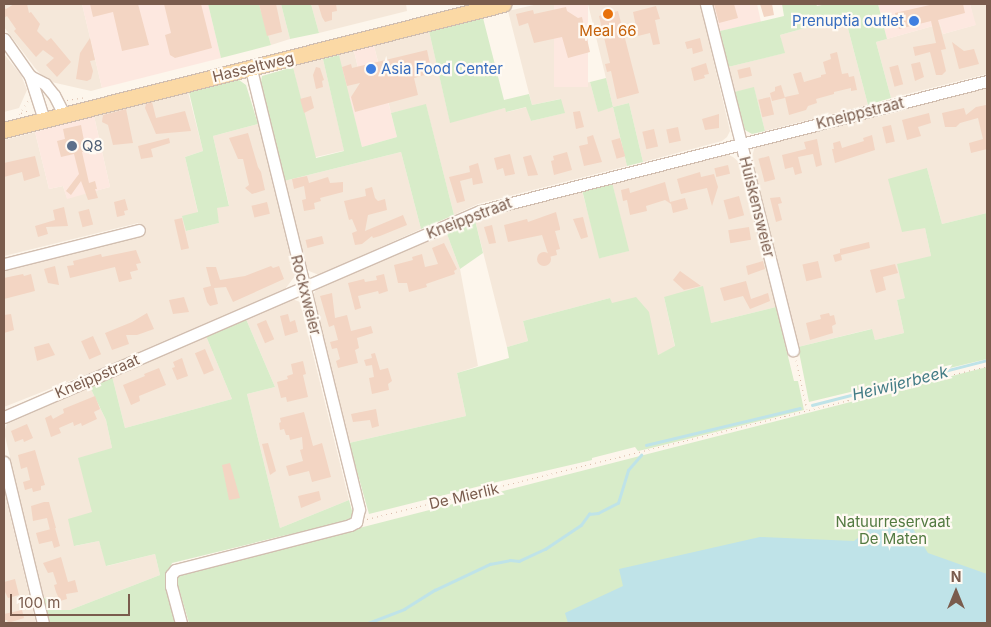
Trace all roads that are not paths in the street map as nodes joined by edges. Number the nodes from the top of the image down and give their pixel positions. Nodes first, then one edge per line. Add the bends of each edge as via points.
1 (503, 4) edge
2 (706, 4) edge
3 (4, 39) edge
4 (251, 68) junction
5 (30, 76) junction
6 (987, 81) edge
7 (64, 116) junction
8 (44, 120) junction
9 (4, 130) edge
10 (741, 144) junction
11 (139, 230) dead end
12 (4, 264) edge
13 (304, 287) junction
14 (794, 350) road end
15 (4, 417) edge
16 (4, 462) edge
17 (44, 623) edge
18 (181, 623) edge

1 - 4 main road, Hasseltweg
2 - 10 street, Huiskensweier
3 - 5 street
4 - 7 main road, Hasseltweg
4 - 13 street, Rockxweier
5 - 7 street via 45,84
5 - 8 street
6 - 10 street, Kneippstraat
7 - 8 main road, Hasseltweg
8 - 9 main road, Hasseltweg
10 - 13 street, Kneippstraat via 480,211
10 - 14 street, Huiskensweier
11 - 12 street
13 - 15 street, Kneippstraat
13 - 18 street, Rockxweier via 359,509 356,522 175,570 171,575 171,586
16 - 17 street

